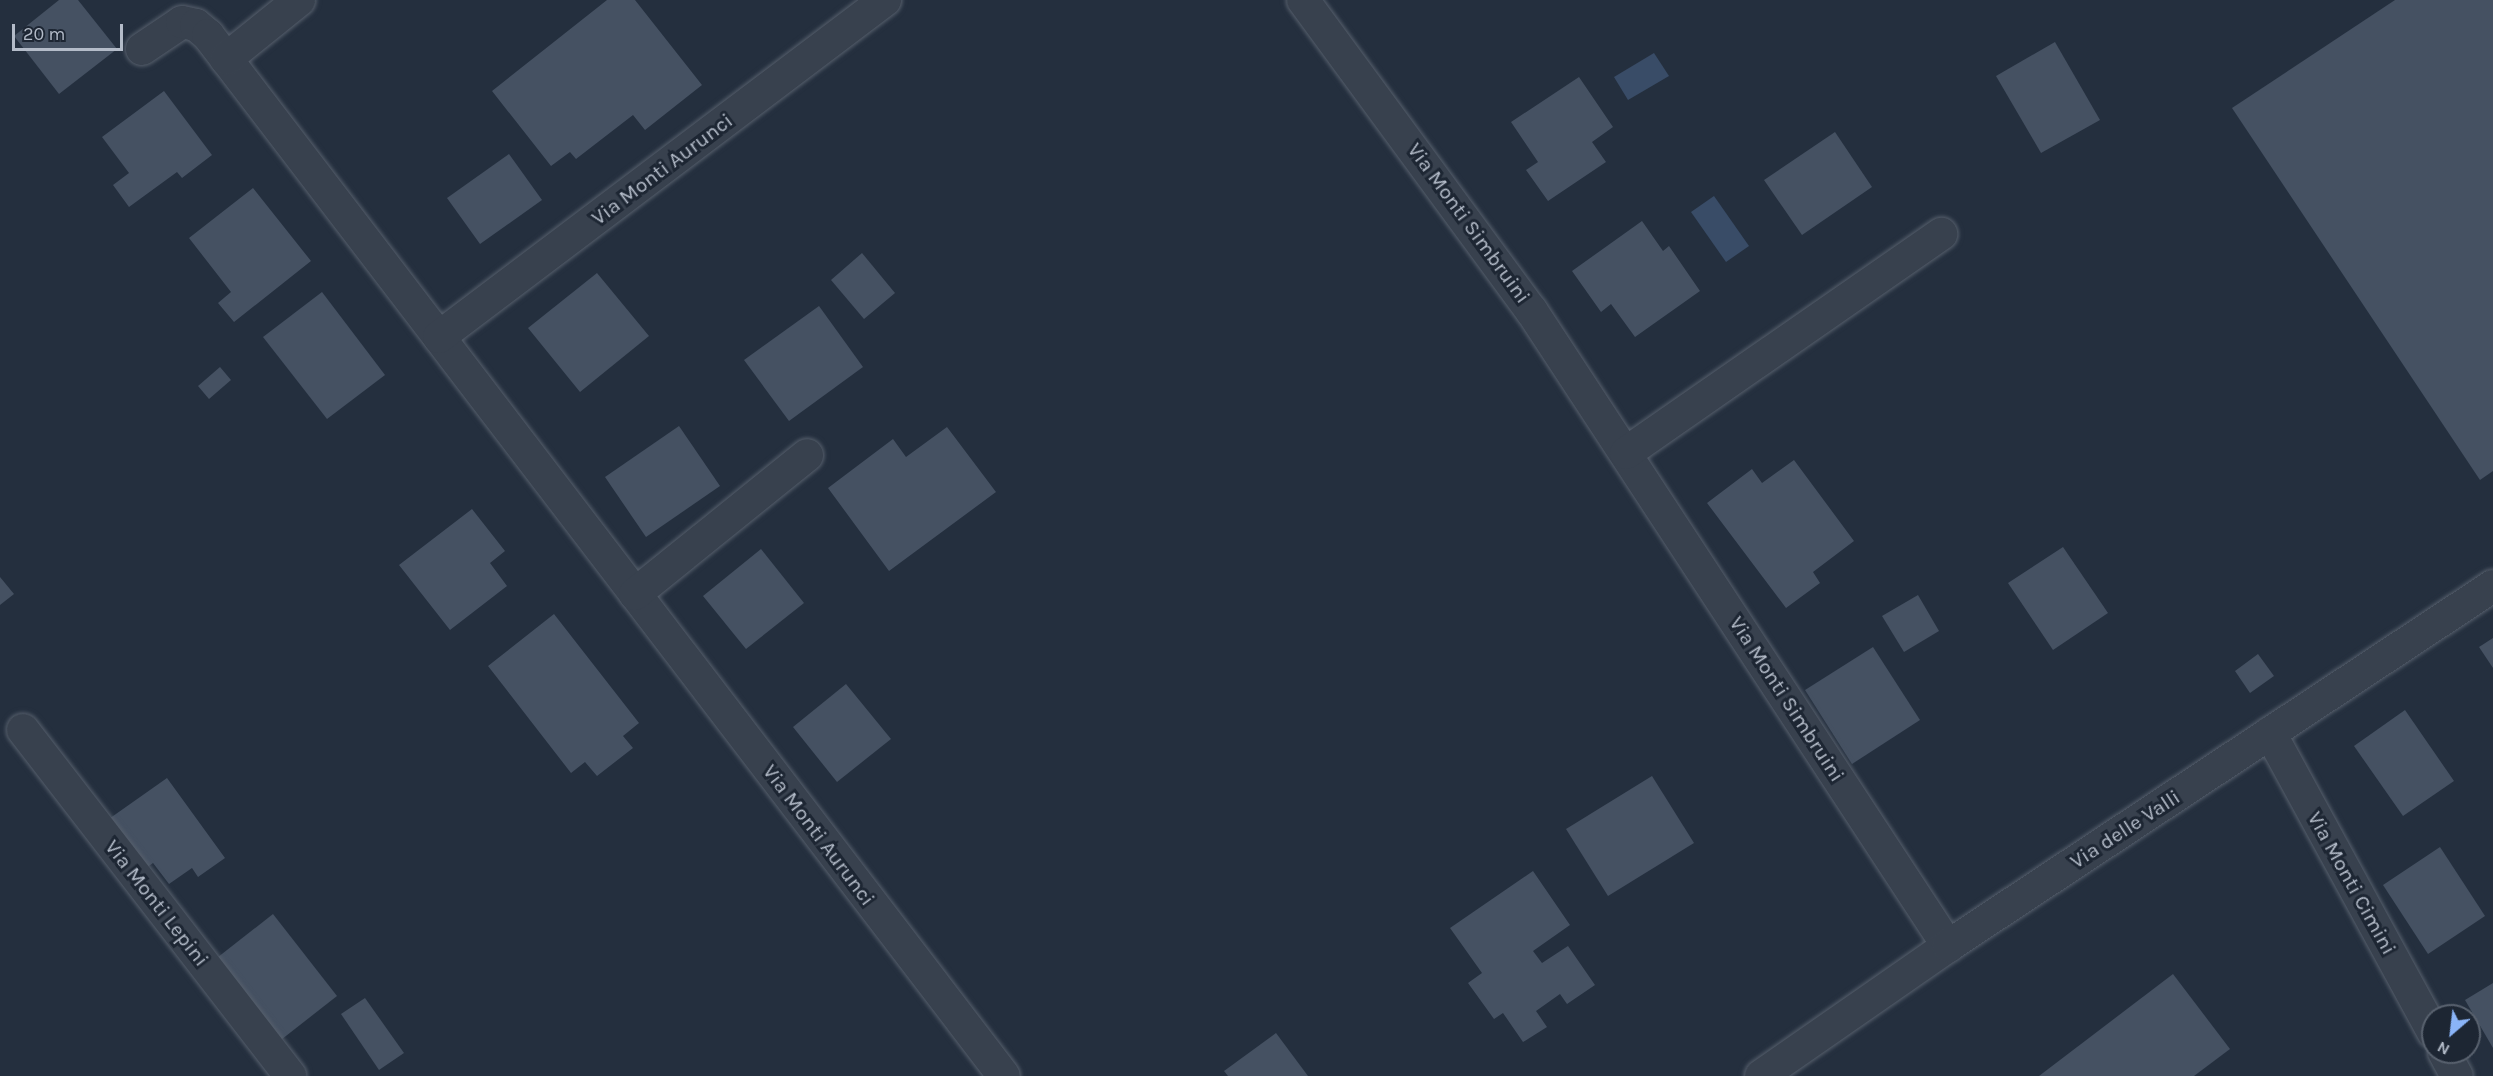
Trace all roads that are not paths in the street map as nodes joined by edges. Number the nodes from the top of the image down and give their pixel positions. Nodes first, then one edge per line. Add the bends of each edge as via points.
1 (299, 0) edge
2 (885, 0) edge
3 (1303, 0) edge
4 (142, 49) dead end
5 (226, 58) junction
6 (1941, 234) dead end
7 (439, 337) junction
8 (1626, 453) junction
9 (807, 455) dead end
10 (2493, 586) edge
11 (635, 594) junction
12 (23, 730) dead end
13 (2270, 733) junction
14 (1948, 946) junction
15 (2421, 1010) edge
16 (291, 1076) edge
17 (1004, 1076) edge
18 (1761, 1076) edge

1 - 5 street
2 - 7 street, Via Monti Aurunci
3 - 8 street, Via Monti Simbruini via 1467,219
4 - 5 street, Via Monti Aurunci via 182,22 203,30
5 - 7 street, Via Monti Aurunci
6 - 8 street
7 - 11 street, Via Monti Aurunci
8 - 14 street, Via Monti Simbruini
9 - 11 street
10 - 13 street, Via delle Valli
11 - 17 street, Via Monti Aurunci
12 - 16 street, Via Monti Lepini
13 - 14 street, Via delle Valli
13 - 15 street, Via Monti Cimini
14 - 18 street, Via delle Valli

